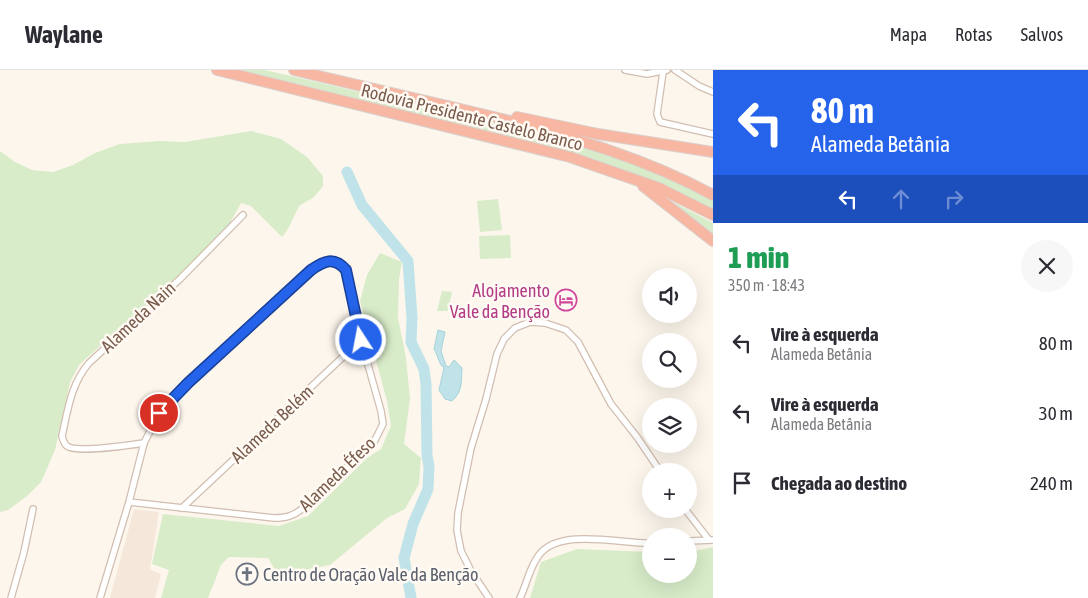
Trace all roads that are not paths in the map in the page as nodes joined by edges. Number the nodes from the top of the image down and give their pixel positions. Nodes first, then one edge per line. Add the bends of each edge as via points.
1 (217, 70) edge
2 (294, 70) edge
3 (625, 70) edge
4 (675, 70) edge
5 (665, 71) edge
6 (713, 92) edge
7 (458, 108) junction
8 (713, 134) edge
9 (713, 152) edge
10 (632, 178) junction
11 (713, 195) edge
12 (243, 215) dead end
13 (713, 215) edge
14 (713, 241) edge
15 (361, 340) junction
16 (144, 444) junction
17 (655, 463) edge
18 (129, 502) junction
19 (182, 508) junction
20 (33, 509) dead end
21 (693, 518) edge
22 (711, 540) edge
23 (697, 541) edge
24 (642, 542) edge
25 (10, 598) edge
26 (100, 598) edge
27 (489, 598) edge
28 (520, 598) edge

1 - 10 highway, Rodovia Presidente Castelo Branco via 518,143
2 - 7 highway, Rodovia Presidente Castelo Branco
3 - 5 street via 647,74
4 - 6 street
5 - 8 street via 657,114 660,122
7 - 9 highway via 491,111 598,134
7 - 11 highway, Rodovia Presidente Castelo Branco via 592,144 639,161
10 - 13 highway, Rodovia Presidente Castelo Branco
10 - 14 highway
12 - 16 street, Alameda Nain via 80,373 75,384 62,436 66,446 82,449
15 - 16 street, Alameda Éfeso via 346,270 340,263 322,263 169,401 159,413
15 - 19 street, Alameda Belém
15 - 19 street, Alameda Éfeso via 383,424 374,442 293,516 274,518
16 - 18 street
17 - 27 street via 611,404 578,342 566,330 530,322 515,328 504,339 497,354 471,448 458,513 461,551
18 - 19 street, Alameda Éfeso
18 - 26 street
20 - 25 street
21 - 22 street
22 - 23 street
24 - 28 street via 596,539 569,540 551,545 532,564

